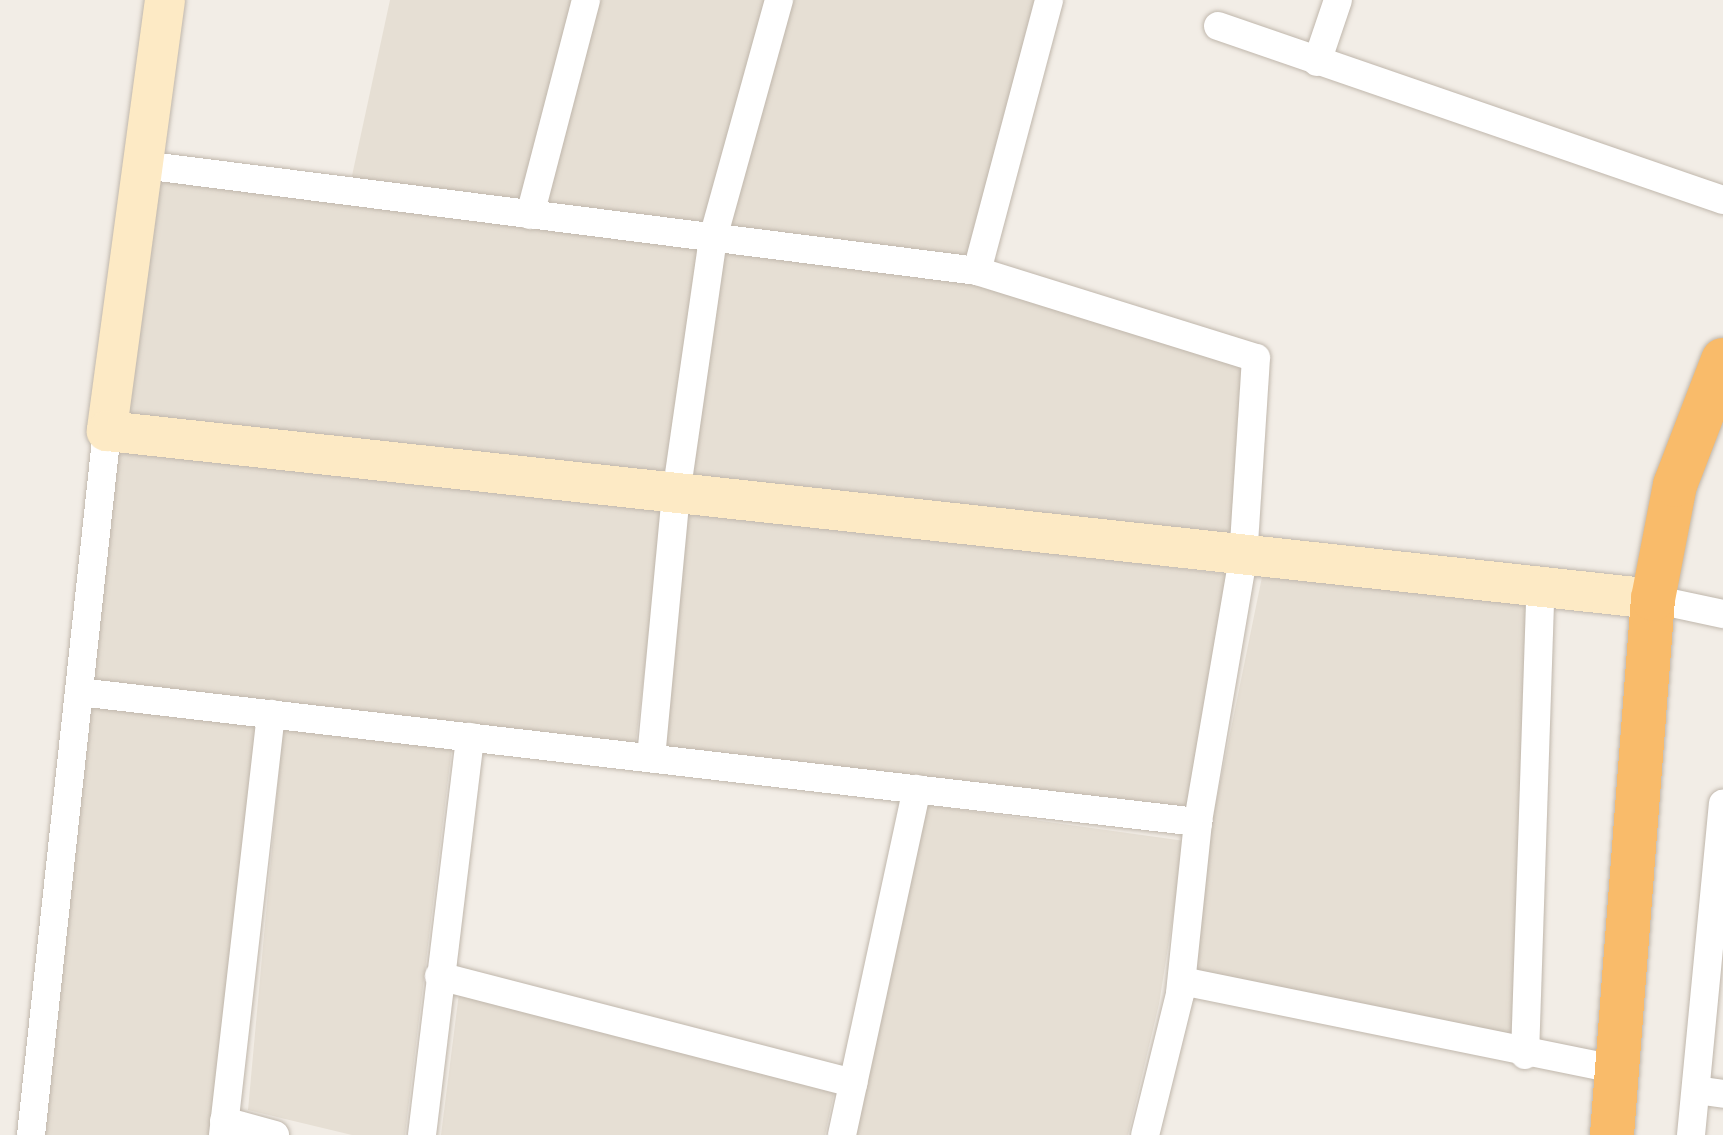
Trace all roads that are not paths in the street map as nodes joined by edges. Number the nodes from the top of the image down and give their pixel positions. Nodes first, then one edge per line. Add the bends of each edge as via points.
1 (165, 0) edge
2 (586, 0) edge
3 (779, 0) edge
4 (1049, 0) edge
5 (1338, 0) edge
6 (1218, 26) dead end
7 (1317, 62) junction
8 (143, 165) junction
9 (1723, 200) edge
10 (530, 215) junction
11 (713, 238) junction
12 (977, 271) junction
13 (1723, 360) edge
14 (107, 431) junction
15 (676, 495) junction
16 (1243, 558) junction
17 (1540, 591) junction
18 (1653, 599) junction
19 (1723, 614) edge
20 (79, 692) junction
21 (271, 714) junction
22 (470, 737) junction
23 (651, 758) junction
24 (917, 789) junction
25 (1723, 804) edge
26 (1198, 822) junction
27 (439, 976) junction
28 (1182, 981) junction
29 (1525, 1055) junction
30 (1619, 1070) junction
31 (853, 1083) junction
32 (1710, 1092) edge
33 (224, 1128) edge
34 (31, 1135) edge
35 (275, 1135) edge
36 (422, 1135) edge
37 (842, 1135) edge
38 (1145, 1135) edge
39 (1612, 1135) edge
40 (1691, 1135) edge

1 - 8 street
2 - 10 street
3 - 11 street
4 - 12 street
5 - 7 street
6 - 7 street
7 - 9 street
8 - 10 street
8 - 14 street
10 - 11 street
11 - 12 street
11 - 15 street
12 - 16 street via 1256,358
13 - 18 highway via 1675,485
14 - 15 street
14 - 20 street
15 - 16 street
15 - 23 street
16 - 17 street
16 - 26 street
17 - 18 street
17 - 29 street
18 - 19 street
18 - 30 highway
20 - 21 street
20 - 34 street
21 - 22 street
21 - 33 street
22 - 23 street
22 - 27 street
23 - 24 street
24 - 26 street
24 - 31 street
25 - 32 street
26 - 28 street
27 - 31 street
27 - 36 street
28 - 29 street
28 - 38 street
29 - 30 street
30 - 39 highway
31 - 37 street
32 - 40 street
33 - 35 street

